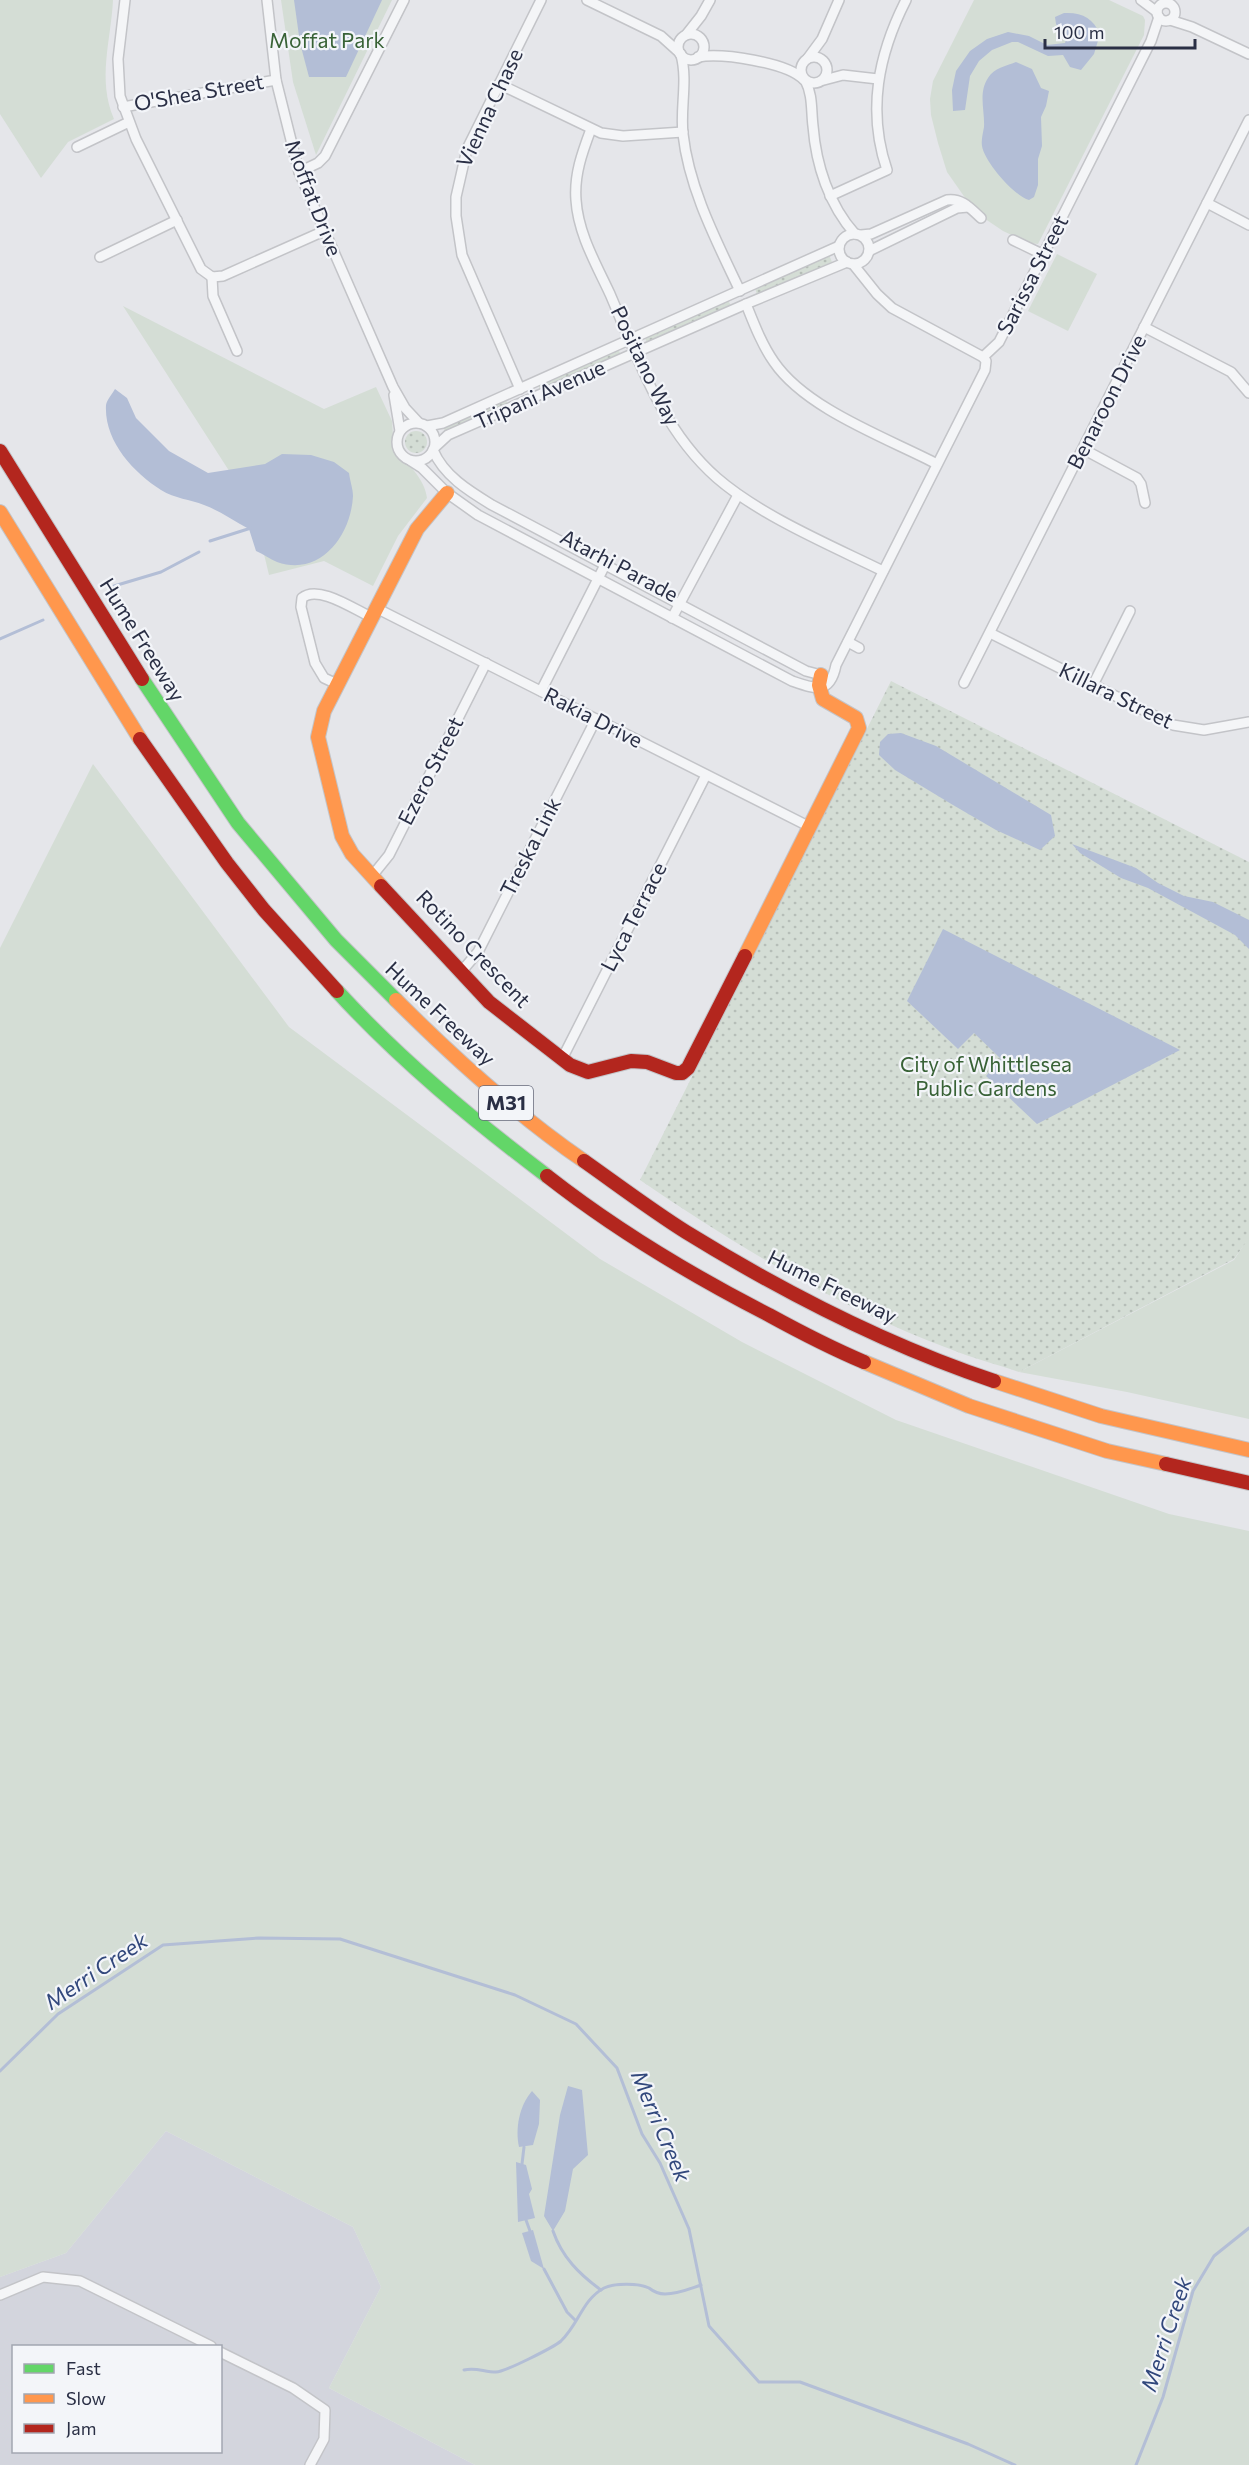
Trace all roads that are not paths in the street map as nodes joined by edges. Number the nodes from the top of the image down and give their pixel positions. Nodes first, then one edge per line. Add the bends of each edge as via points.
1 (124, 0) edge
2 (267, 0) edge
3 (404, 0) edge
4 (542, 0) edge
5 (587, 0) edge
6 (710, 0) edge
7 (839, 0) edge
8 (906, 0) edge
9 (1141, 0) edge
10 (1148, 0) edge
11 (1167, 10) edge
12 (702, 16) junction
13 (660, 36) junction
14 (685, 36) junction
15 (822, 39) junction
16 (702, 41) junction
17 (681, 54) junction
18 (1249, 54) edge
19 (721, 56) junction
20 (697, 58) junction
21 (806, 59) junction
22 (825, 64) junction
23 (780, 66) junction
24 (843, 75) junction
25 (684, 78) junction
26 (276, 80) junction
27 (805, 80) junction
28 (823, 80) junction
29 (878, 80) junction
30 (500, 84) junction
31 (812, 103) junction
32 (123, 107) junction
33 (1249, 120) edge
34 (129, 122) junction
35 (591, 129) junction
36 (683, 132) junction
37 (77, 147) dead end
38 (299, 172) junction
39 (830, 196) junction
40 (1207, 203) junction
41 (968, 207) junction
42 (837, 210) junction
43 (981, 218) dead end
44 (177, 220) junction
45 (1249, 225) edge
46 (324, 231) junction
47 (858, 235) junction
48 (1013, 240) dead end
49 (840, 243) junction
50 (867, 255) junction
51 (1044, 255) junction
52 (100, 257) dead end
53 (850, 263) junction
54 (212, 277) junction
55 (870, 285) junction
56 (740, 291) junction
57 (746, 304) junction
58 (1144, 327) junction
59 (630, 340) junction
60 (237, 351) dead end
61 (636, 352) junction
62 (983, 357) junction
63 (393, 387) junction
64 (520, 389) junction
65 (1249, 393) edge
66 (423, 424) junction
67 (400, 432) junction
68 (434, 448) junction
69 (1083, 449) junction
70 (0, 452) edge
71 (411, 461) junction
72 (938, 464) junction
73 (447, 494) junction
74 (738, 495) junction
75 (1145, 503) dead end
76 (0, 512) edge
77 (605, 565) junction
78 (883, 572) junction
79 (598, 579) junction
80 (680, 604) junction
81 (1130, 611) dead end
82 (374, 613) junction
83 (672, 618) junction
84 (990, 633) junction
85 (848, 642) junction
86 (859, 648) dead end
87 (486, 663) junction
88 (821, 683) junction
89 (964, 683) dead end
90 (337, 684) junction
91 (1093, 685) junction
92 (541, 691) junction
93 (596, 719) junction
94 (1249, 722) edge
95 (859, 724) joint
96 (706, 775) junction
97 (810, 827) junction
98 (372, 876) junction
99 (460, 972) junction
100 (562, 1059) junction
101 (1249, 1450) edge
102 (1249, 1484) edge
103 (0, 2295) edge
104 (209, 2345) edge
105 (222, 2353) edge
106 (310, 2465) edge

1 - 32 street via 117,74
2 - 26 street, Moffat Drive
3 - 38 street via 325,156
4 - 30 street, Vienna Chase
5 - 13 street
6 - 12 street
7 - 15 street
8 - 29 street via 889,35
9 - 11 street
10 - 11 street
11 - 18 street via 1192,27
11 - 51 street, Sarissa Street
12 - 14 street
12 - 16 street
13 - 14 street
13 - 17 street
14 - 16 street via 694,34
14 - 17 street via 679,42
15 - 21 street
15 - 22 street
16 - 19 street
16 - 20 street via 703,51
17 - 20 street via 688,59
17 - 25 street
19 - 20 street
19 - 23 street
20 - 25 street
21 - 22 street via 816,57
21 - 23 street
21 - 27 street via 801,72
22 - 24 street
22 - 28 street
23 - 27 street
24 - 28 street
24 - 29 street
25 - 36 street
26 - 32 street, O'Shea Street
26 - 38 street, Moffat Drive
27 - 28 street via 813,84
27 - 31 street
28 - 31 street
29 - 39 street via 877,125 887,170
30 - 35 street
30 - 64 street, Vienna Chase via 462,163 456,216 468,272
31 - 39 street via 815,146
32 - 34 street
33 - 40 street, Benaroon Drive
34 - 37 street
34 - 44 street
35 - 36 street via 623,136
35 - 59 street, Positano Way via 577,173 577,213
36 - 56 street via 696,190
38 - 46 street, Moffat Drive
39 - 42 street
40 - 45 street
40 - 58 street, Benaroon Drive
41 - 43 street
41 - 47 street via 961,201 947,200 873,233
41 - 50 street via 957,208
42 - 47 street
42 - 49 street
44 - 52 street
44 - 54 street via 201,269
46 - 54 street via 223,276
46 - 63 street, Moffat Drive
47 - 49 street via 848,235
47 - 50 street via 867,242
48 - 51 street
49 - 53 street via 840,255
49 - 56 street, Tripani Avenue
50 - 53 street
50 - 55 street
51 - 62 street, Sarissa Street via 998,344
53 - 55 street
53 - 57 street, Tripani Avenue
54 - 60 street via 213,296
55 - 62 street via 892,308
56 - 59 street, Tripani Avenue
57 - 61 street, Tripani Avenue
57 - 72 street via 774,362 795,387 825,407
58 - 65 street via 1231,372
58 - 69 street, Benaroon Drive
59 - 61 street, Positano Way
59 - 64 street, Tripani Avenue
61 - 68 street, Tripani Avenue via 448,435
61 - 74 street, Positano Way via 670,423 698,459
62 - 72 street, Sarissa Street via 985,370
63 - 66 street, Moffat Drive via 409,413
63 - 67 street, Moffat Drive
64 - 66 street, Tripani Avenue via 442,423
66 - 67 street via 408,424
66 - 68 street via 434,435
67 - 71 street via 398,449
68 - 71 street via 424,459
68 - 77 street, Atarhi Parade via 437,460 447,472 473,493
69 - 75 street via 1137,478
69 - 84 street, Benaroon Drive
70 - 101 main road, Hume Freeway / M31 via 234,819 361,969 506,1103 619,1189 679,1228 740,1264 876,1333 1056,1402
71 - 73 street, Atarhi Parade
72 - 78 street, Sarissa Street
73 - 79 street, Atarhi Parade via 478,515
73 - 82 main road, Rotino Crescent via 417,529
74 - 78 street, Positano Way
74 - 80 street
76 - 102 main road, M31 via 150,756 265,911 399,1053 512,1150 566,1192 684,1270 857,1361 1058,1438
77 - 79 street
77 - 80 street, Atarhi Parade
78 - 85 street, Sarissa Street
79 - 83 street, Atarhi Parade
79 - 92 street
80 - 83 street
80 - 88 street, Atarhi Parade via 806,671
81 - 91 street
82 - 87 street, Rakia Drive
82 - 90 main road, Rotino Crescent
82 - 90 street, Rakia Drive via 325,595 312,593 302,598 315,663 324,678
83 - 88 street, Atarhi Parade via 792,681
84 - 89 street, Benaroon Drive
84 - 91 street, Killara Street
85 - 86 street
85 - 88 street, Sarissa Street
87 - 92 street, Rakia Drive
87 - 98 street, Ezero Street via 389,855
88 - 95 main road, Atarhi Parade via 824,701 852,715
90 - 98 main road, Rotino Crescent via 321,718 318,737 345,843
91 - 94 street, Killara Street via 1182,727 1204,730
92 - 93 street, Rakia Drive
93 - 96 street, Rakia Drive
93 - 99 street, Treska Link via 478,952
95 - 97 main road, Rotino Crescent
96 - 97 street, Rakia Drive
96 - 100 street, Lyca Terrace
97 - 100 main road, Rotino Crescent via 685,1071 676,1073 639,1061 588,1072
98 - 99 main road, Rotino Crescent
99 - 100 main road, Rotino Crescent via 500,1012
103 - 104 street via 43,2277 80,2281
105 - 106 street via 293,2388 325,2410 324,2439

